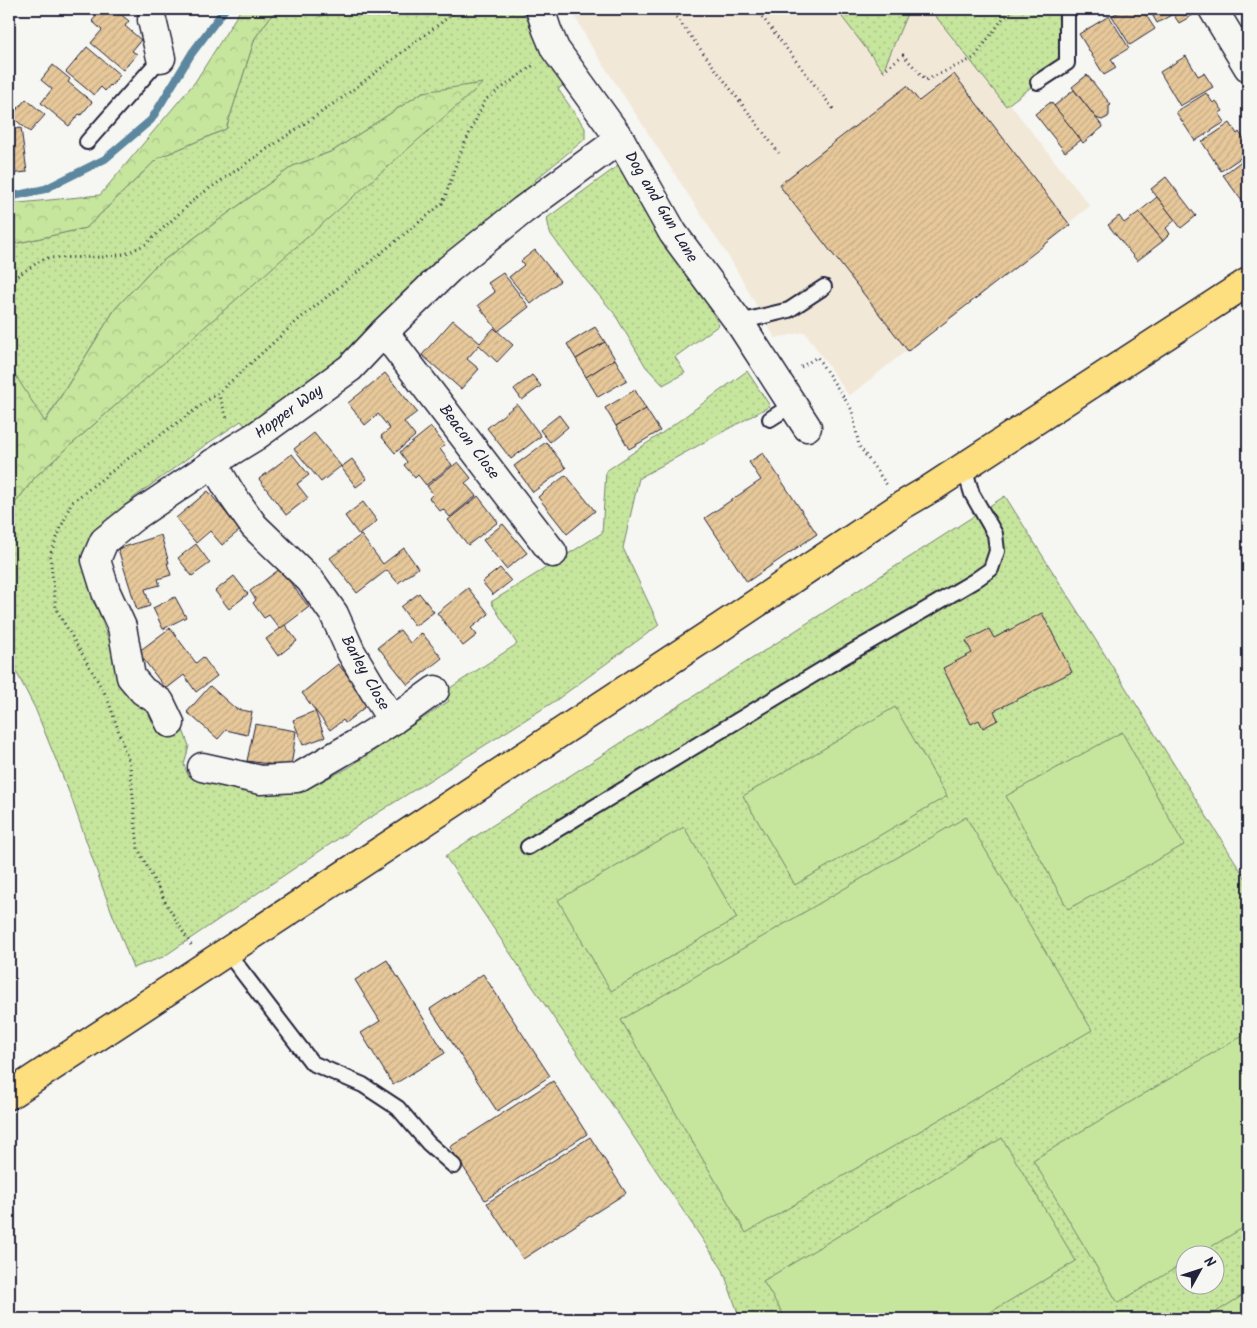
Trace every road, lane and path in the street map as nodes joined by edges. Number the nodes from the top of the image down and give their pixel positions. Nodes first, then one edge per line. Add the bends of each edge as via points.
1 (459, 9) edge
2 (540, 9) edge
3 (670, 9) edge
4 (756, 9) edge
5 (1015, 9) edge
6 (1067, 9) edge
7 (1213, 9) edge
8 (153, 13) edge
9 (161, 58) joint
10 (1248, 67) edge
11 (883, 71) dead end
12 (1038, 82) dead end
13 (834, 110) dead end
14 (620, 139) junction
15 (87, 142) dead end
16 (779, 153) dead end
17 (9, 281) edge
18 (1248, 282) edge
19 (824, 287) dead end
20 (740, 325) junction
21 (384, 332) junction
22 (777, 382) junction
23 (218, 393) dead end
24 (789, 417) dead end
25 (230, 426) dead end
26 (214, 463) junction
27 (964, 466) junction
28 (901, 506) junction
29 (553, 553) dead end
30 (435, 690) dead end
31 (392, 721) junction
32 (170, 723) dead end
33 (202, 767) dead end
34 (528, 847) dead end
35 (227, 952) junction
36 (9, 1095) edge
37 (454, 1166) dead end

1 - 17 path via 342,98 197,197 146,244 125,254 44,258
2 - 14 street, Dog and Gun Lane via 555,49
3 - 16 path
4 - 13 path
5 - 11 path via 1004,17 974,58 934,77 926,80 903,55
6 - 12 lane via 1067,62
7 - 10 street
8 - 9 street
9 - 15 lane
14 - 20 street, Dog and Gun Lane via 672,233
14 - 21 street, Hopper Way via 449,269
18 - 27 main road
19 - 20 lane via 788,310
20 - 22 street, Dog and Gun Lane
21 - 26 street, Hopper Way via 350,368
21 - 29 street, Beacon Close
22 - 24 street, Dog and Gun Lane
22 - 28 path via 817,357 852,410 859,446
23 - 25 path
26 - 31 street, Barley Close via 254,526 310,580 334,614 351,652
26 - 32 street, Hopper Way via 104,541 96,560 122,627 131,678 160,702
27 - 28 main road
27 - 34 lane via 972,494 995,534 997,551 992,568
28 - 35 main road
30 - 31 street
31 - 33 street, Barley Close via 297,778 261,780
35 - 36 main road
35 - 37 lane via 312,1062 363,1085 398,1108 428,1143

